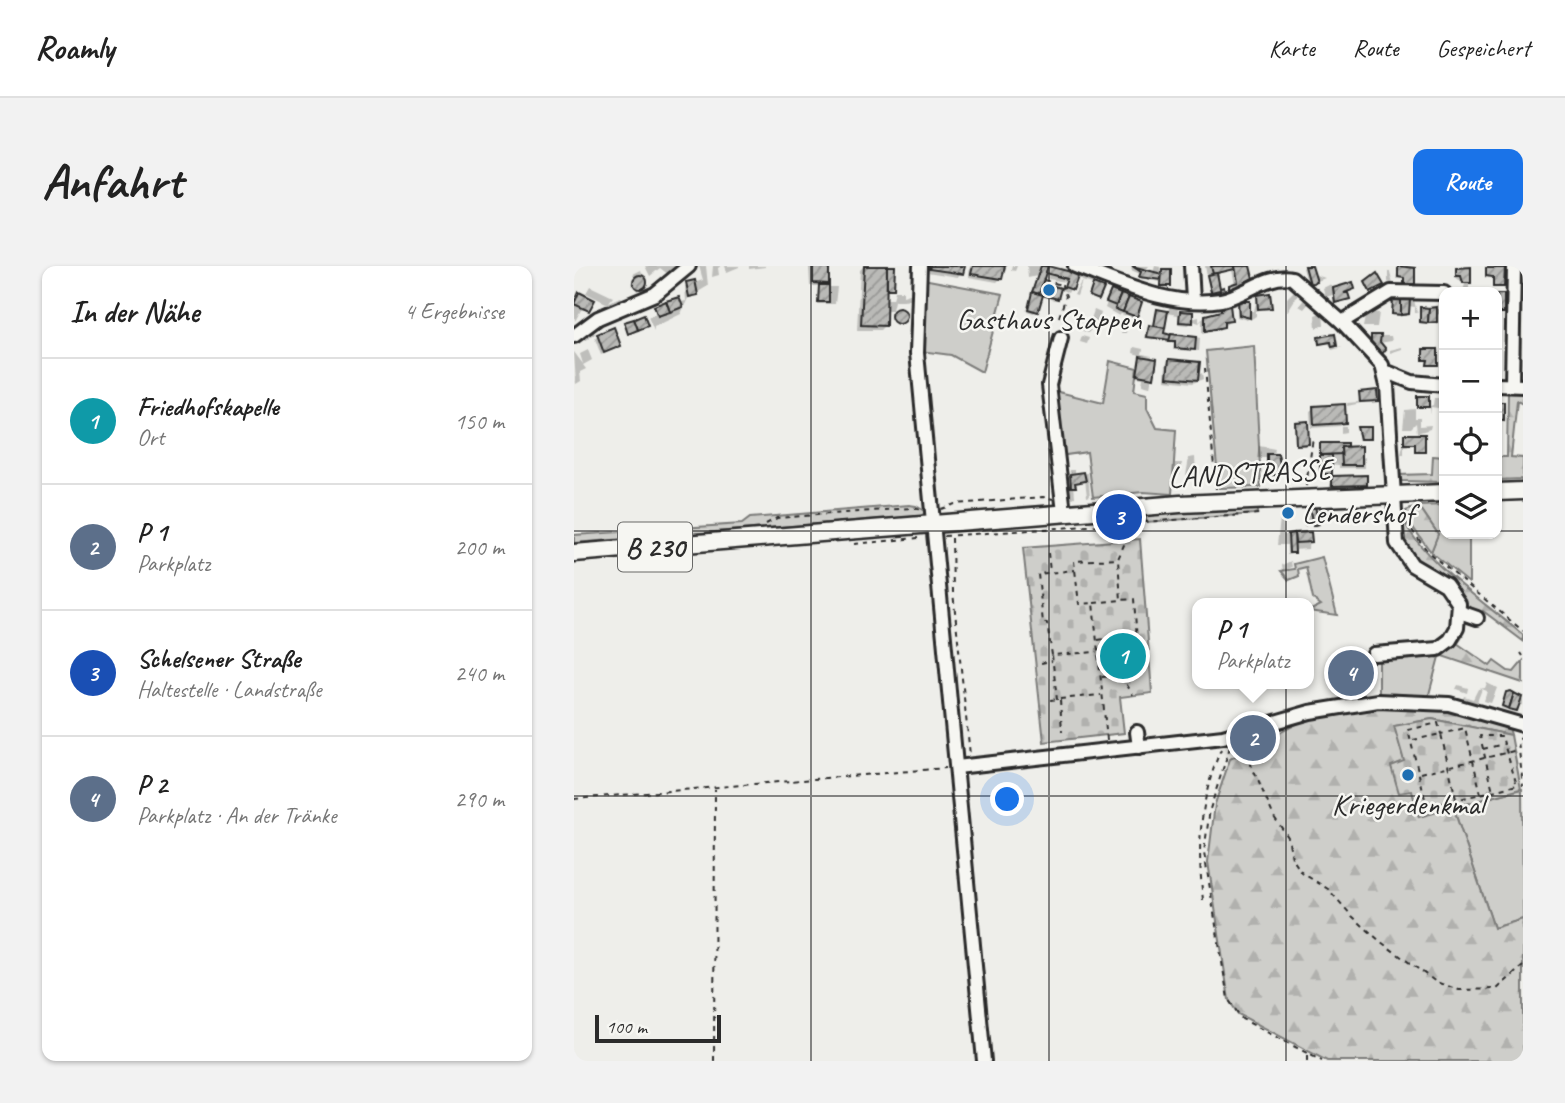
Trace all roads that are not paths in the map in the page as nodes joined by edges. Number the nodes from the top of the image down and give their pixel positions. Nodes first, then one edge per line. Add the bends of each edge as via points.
1 (689, 266) edge
2 (920, 266) edge
3 (1075, 266) edge
4 (1191, 266) edge
5 (1514, 266) edge
6 (1290, 272) edge
7 (1439, 293) edge
8 (1518, 293) edge
9 (1193, 300) junction
10 (1342, 322) junction
11 (574, 336) edge
12 (1518, 337) edge
13 (1061, 338) dead end
14 (1385, 371) junction
15 (1439, 385) edge
16 (1518, 385) edge
17 (1523, 491) edge
18 (1502, 492) edge
19 (1439, 494) edge
20 (1393, 495) junction
21 (1064, 512) junction
22 (934, 529) junction
23 (574, 553) edge
24 (1460, 612) junction
25 (1477, 618) dead end
26 (1374, 654) dead end
27 (1523, 725) edge
28 (1138, 732) dead end
29 (1139, 747) junction
30 (957, 766) junction
31 (984, 1061) edge

1 - 11 street via 655,294 598,318
2 - 22 street via 916,330
3 - 9 street via 1142,291
4 - 9 street
5 - 8 street
6 - 9 street via 1227,298
6 - 10 street
7 - 10 street via 1391,292
8 - 12 street
10 - 14 street via 1373,352
12 - 16 street
13 - 21 street via 1049,385
14 - 15 street via 1412,382
14 - 20 street
17 - 18 main road
19 - 20 main road, LANDSTRASSE / B 230
20 - 21 main road, LANDSTRASSE / B 230
20 - 24 street via 1394,530 1402,553 1417,569 1451,589
21 - 22 main road, LANDSTRASSE / B 230
22 - 23 main road, B 230 via 851,529
22 - 30 street
24 - 25 street
24 - 26 street via 1461,631 1433,651
27 - 29 street via 1459,706 1403,700 1337,701 1240,740
28 - 29 street
29 - 30 street
30 - 31 street

